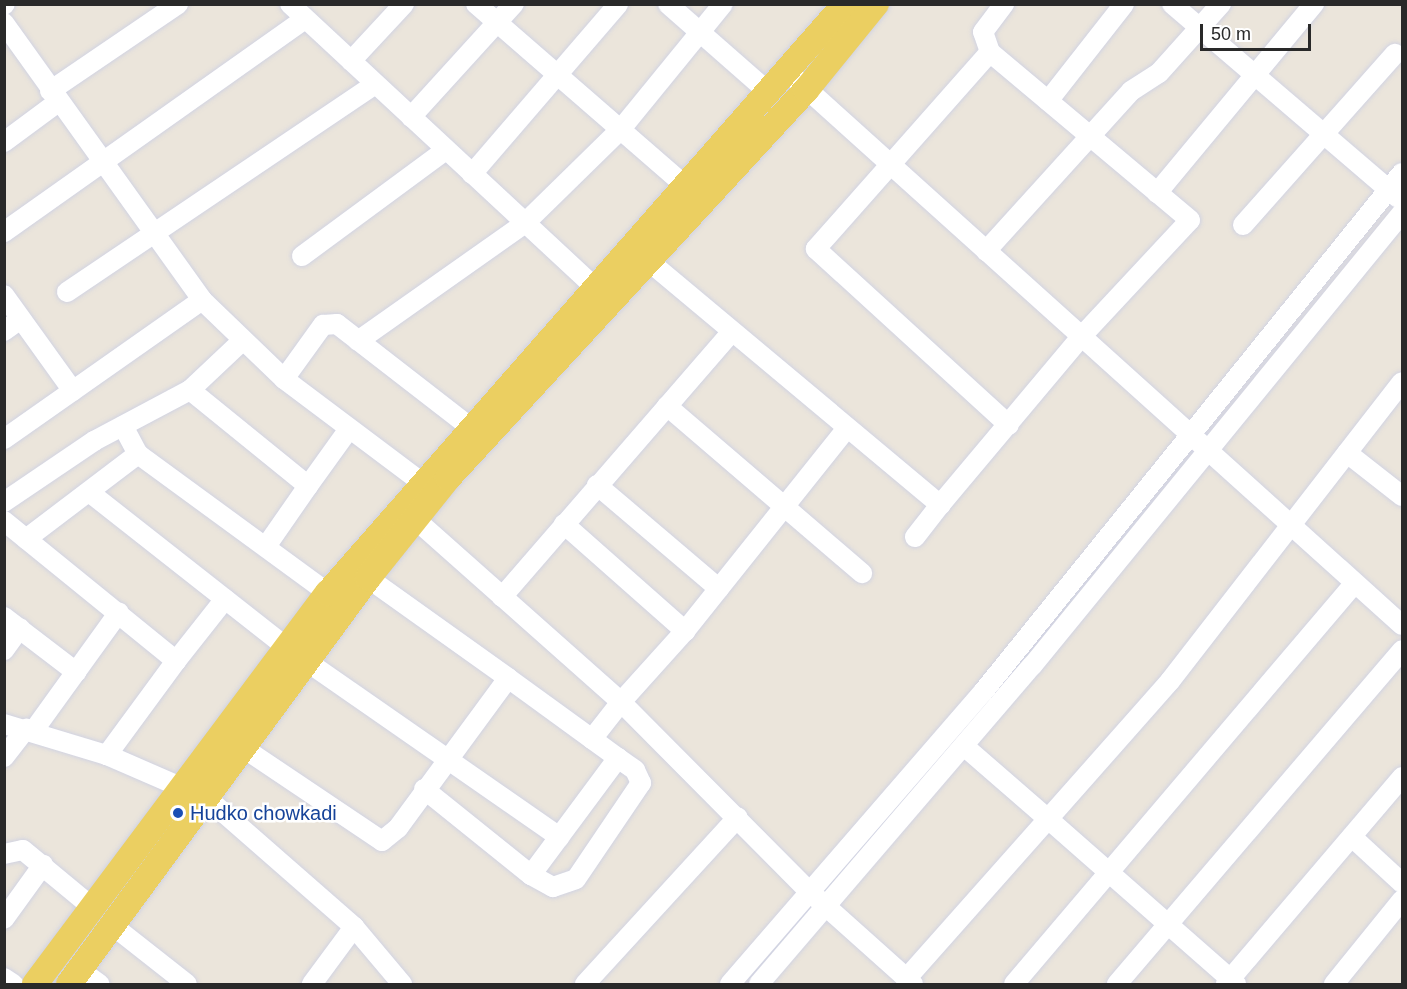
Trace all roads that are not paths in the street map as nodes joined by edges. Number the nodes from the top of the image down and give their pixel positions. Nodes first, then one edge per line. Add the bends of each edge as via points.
1 (178, 4) edge
2 (404, 4) edge
3 (476, 4) edge
4 (514, 4) edge
5 (618, 4) edge
6 (668, 4) edge
7 (723, 4) edge
8 (845, 4) edge
9 (876, 4) edge
10 (1004, 4) edge
11 (1124, 4) edge
12 (1172, 4) edge
13 (1221, 4) edge
14 (1314, 4) edge
15 (290, 5) edge
16 (305, 19) junction
17 (4, 23) edge
18 (498, 23) junction
19 (1201, 29) junction
20 (699, 30) junction
21 (990, 52) junction
22 (1395, 54) dead end
23 (351, 61) junction
24 (788, 72) junction
25 (558, 74) junction
26 (1256, 77) junction
27 (375, 84) junction
28 (806, 90) junction
29 (768, 92) junction
30 (54, 97) junction
31 (1048, 102) junction
32 (411, 117) junction
33 (621, 129) junction
34 (1323, 134) junction
35 (1089, 137) junction
36 (4, 142) edge
37 (446, 150) junction
38 (102, 160) junction
39 (888, 167) junction
40 (1402, 173) edge
41 (472, 174) junction
42 (684, 185) junction
43 (1157, 193) junction
44 (1396, 196) edge
45 (1402, 213) edge
46 (525, 223) junction
47 (1243, 225) dead end
48 (4, 232) edge
49 (154, 234) junction
50 (631, 245) junction
51 (986, 251) junction
52 (302, 256) dead end
53 (649, 262) junction
54 (67, 292) dead end
55 (4, 295) edge
56 (602, 295) junction
57 (202, 300) junction
58 (12, 326) edge
59 (730, 334) junction
60 (1080, 338) junction
61 (242, 341) junction
62 (358, 341) junction
63 (284, 379) junction
64 (1402, 382) edge
65 (190, 390) junction
66 (73, 391) junction
67 (667, 406) junction
68 (1009, 425) junction
69 (123, 426) junction
70 (471, 428) junction
71 (349, 429) junction
72 (846, 429) junction
73 (4, 439) edge
74 (1193, 439) junction
75 (1208, 452) junction
76 (1347, 453) junction
77 (138, 454) junction
78 (421, 482) junction
79 (597, 485) junction
80 (308, 486) junction
81 (89, 492) junction
82 (1402, 496) edge
83 (4, 502) edge
84 (940, 505) junction
85 (780, 506) junction
86 (415, 519) junction
87 (4, 521) edge
88 (564, 524) junction
89 (1291, 525) junction
90 (915, 537) dead end
91 (26, 539) junction
92 (267, 545) junction
93 (862, 573) dead end
94 (368, 578) junction
95 (1354, 584) junction
96 (719, 589) junction
97 (328, 593) junction
98 (502, 597) junction
99 (225, 599) junction
100 (119, 612) junction
101 (12, 623) edge
102 (1402, 626) edge
103 (685, 631) junction
104 (286, 647) junction
105 (4, 651) edge
106 (1402, 651) edge
107 (176, 661) junction
108 (309, 663) junction
109 (76, 672) junction
110 (508, 678) junction
111 (621, 702) junction
112 (4, 724) edge
113 (30, 730) junction
114 (592, 739) junction
115 (964, 746) junction
116 (245, 749) junction
117 (107, 755) junction
118 (4, 757) edge
119 (618, 758) junction
120 (445, 759) junction
121 (1402, 777) edge
122 (182, 786) junction
123 (424, 789) junction
124 (208, 799) junction
125 (738, 817) junction
126 (1048, 819) junction
127 (559, 837) junction
128 (1352, 837) junction
129 (4, 854) edge
130 (43, 864) junction
131 (1109, 873) junction
132 (531, 874) junction
133 (1402, 883) edge
134 (810, 892) junction
135 (1402, 900) edge
136 (826, 906) junction
137 (92, 907) junction
138 (7, 909) edge
139 (112, 925) junction
140 (1169, 925) junction
141 (354, 927) junction
142 (4, 978) edge
143 (82, 980) edge
144 (910, 982) edge
145 (1231, 983) edge
146 (13, 984) edge
147 (35, 984) edge
148 (187, 984) edge
149 (312, 984) edge
150 (402, 984) edge
151 (585, 984) edge
152 (730, 984) edge
153 (759, 984) edge
154 (1014, 984) edge
155 (1117, 984) edge
156 (1334, 984) edge

1 - 30 street
2 - 23 street
3 - 18 street
4 - 18 street
5 - 25 street
6 - 20 street
7 - 20 street
8 - 24 main road
9 - 28 main road
10 - 21 street via 983,32
11 - 31 street
12 - 19 street
13 - 19 street
14 - 26 street
15 - 16 street
16 - 23 street
16 - 38 street
17 - 30 street
18 - 25 street
18 - 32 street
19 - 26 street
19 - 35 street
20 - 29 street
20 - 33 street
21 - 31 street
21 - 39 street
22 - 34 street
23 - 27 street
24 - 28 street
24 - 29 main road
25 - 33 street
25 - 41 street
26 - 34 street
26 - 43 street
27 - 32 street
27 - 49 street
28 - 39 street
28 - 53 main road
29 - 42 main road
30 - 36 street
30 - 38 street
31 - 35 street
32 - 37 street
33 - 42 street
33 - 46 street
34 - 44 street
34 - 47 street
35 - 43 street
35 - 51 street
37 - 41 street
37 - 52 street
38 - 48 street
38 - 49 street
39 - 51 street
39 - 68 street via 816,249
40 - 44 street
41 - 46 street
42 - 50 main road
43 - 60 street via 1190,220
44 - 74 street
45 - 75 street
46 - 56 street
46 - 62 street
49 - 54 street
49 - 57 street
50 - 53 street
50 - 56 main road
51 - 60 street
53 - 56 main road
53 - 59 street
55 - 58 street
56 - 70 main road
56 - 86 main road
57 - 61 street
57 - 66 street
58 - 66 street
59 - 67 street
59 - 72 street
60 - 68 street
60 - 74 street
61 - 63 street
61 - 65 street
62 - 63 street via 337,324 323,325
62 - 70 street
63 - 71 street
64 - 76 street
65 - 69 street
65 - 80 street
66 - 73 street
67 - 79 street
67 - 85 street
68 - 84 street
69 - 77 street
69 - 83 street
70 - 78 main road
71 - 78 street
71 - 80 street
72 - 84 street
72 - 85 street
74 - 75 street
74 - 134 street
75 - 89 street
75 - 115 street
76 - 82 street
76 - 89 street
77 - 81 street
77 - 92 street
78 - 97 main road
79 - 88 street
79 - 96 street
80 - 92 street
81 - 91 street
81 - 99 street
84 - 90 street
85 - 93 street
85 - 96 street
86 - 94 main road
86 - 98 street
87 - 91 street
88 - 98 street
88 - 103 street
89 - 95 street
89 - 126 street via 1170,681
91 - 100 street
92 - 97 street
94 - 108 main road
94 - 110 street
95 - 102 street
95 - 131 street
96 - 103 street
97 - 104 main road
98 - 111 street
99 - 104 street
99 - 107 street
100 - 107 street
100 - 109 street
101 - 105 street
101 - 109 street
103 - 111 street
104 - 122 main road
106 - 140 street
107 - 117 street
108 - 116 main road
108 - 120 street
109 - 113 street
110 - 114 street
110 - 120 street
111 - 114 street
111 - 125 street
112 - 113 street
113 - 117 street
113 - 118 street
114 - 119 street
115 - 126 street
115 - 136 street
116 - 123 street via 382,841 398,828
116 - 124 main road
117 - 122 street
119 - 127 street
119 - 132 street via 635,770 641,783 576,879 552,887
120 - 123 street
120 - 127 street
121 - 128 street
122 - 124 street
122 - 137 main road
123 - 132 street
124 - 139 main road
124 - 141 street
125 - 134 street
125 - 151 street
126 - 131 street
126 - 144 street
127 - 132 street
128 - 133 street
128 - 145 street
129 - 130 street via 23,850
130 - 137 street
130 - 138 street
131 - 140 street
131 - 154 street
134 - 136 street
134 - 152 street
135 - 156 street
136 - 144 street
136 - 153 street
137 - 147 main road
139 - 143 main road
139 - 148 street
140 - 145 street
140 - 155 street
141 - 149 street
141 - 150 street
142 - 146 street

